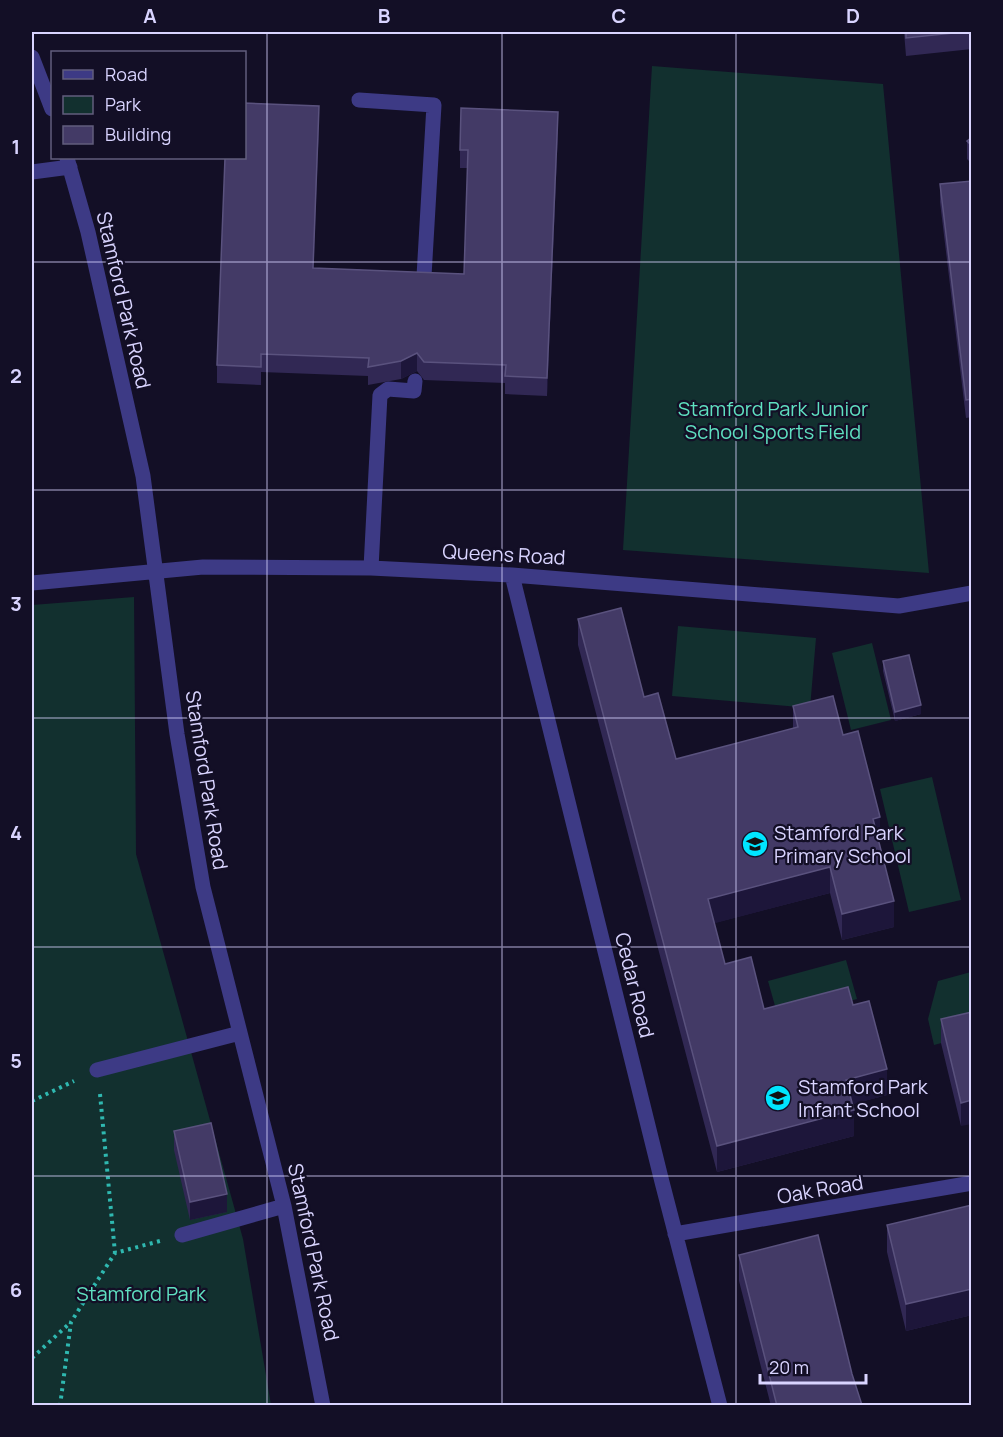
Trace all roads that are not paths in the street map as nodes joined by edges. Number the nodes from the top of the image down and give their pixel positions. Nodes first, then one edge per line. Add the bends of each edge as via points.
1 (32, 57) edge
2 (359, 100) dead end
3 (51, 106) edge
4 (69, 162) edge
5 (32, 172) edge
6 (424, 276) edge
7 (415, 381) dead end
8 (371, 568) junction
9 (156, 572) junction
10 (512, 574) junction
11 (32, 583) edge
12 (972, 592) edge
13 (240, 1033) junction
14 (97, 1070) road end
15 (972, 1184) edge
16 (284, 1206) junction
17 (675, 1234) junction
18 (182, 1235) road end
19 (323, 1406) edge
20 (720, 1406) edge

1 - 3 street
2 - 6 street via 434,105
4 - 5 street
4 - 9 street, Stamford Park Road via 143,476
7 - 8 street via 414,391 388,389 380,395
8 - 9 street, Queens Road via 203,567
8 - 10 street, Queens Road
9 - 11 street, Queens Road
9 - 13 street, Stamford Park Road via 194,843
10 - 12 street, Queens Road via 899,606
10 - 17 street, Cedar Road
13 - 14 street
13 - 16 street, Stamford Park Road
15 - 17 street, Oak Road
16 - 18 street
16 - 19 street, Stamford Park Road
17 - 20 street, Cedar Road

